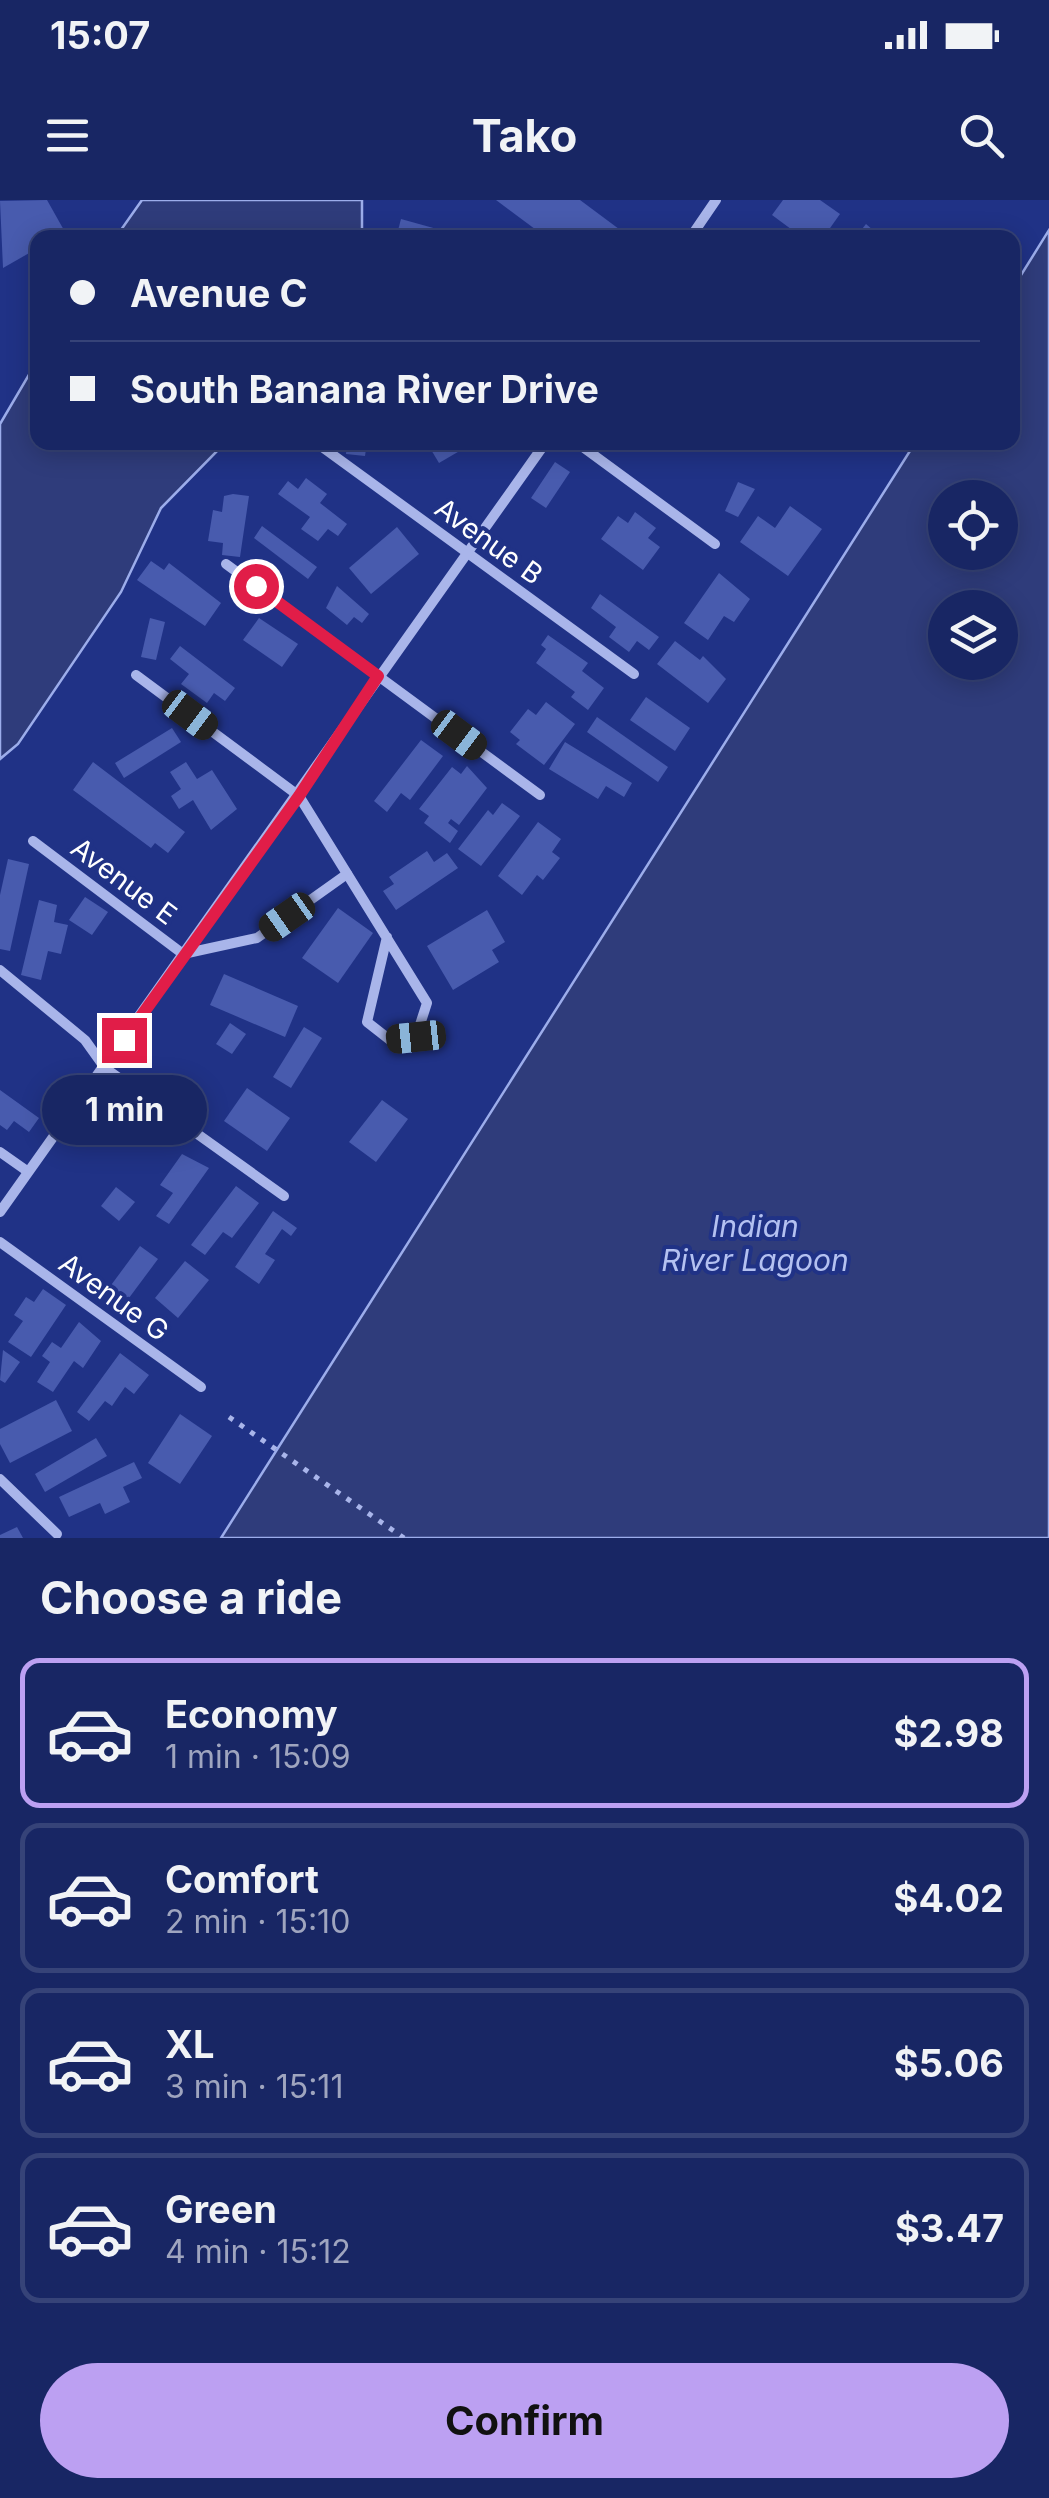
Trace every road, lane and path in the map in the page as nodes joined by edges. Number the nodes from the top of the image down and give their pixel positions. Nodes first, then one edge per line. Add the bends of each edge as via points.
1 (716, 200) edge
2 (695, 230) edge
3 (326, 450) edge
4 (540, 450) edge
5 (587, 450) edge
6 (715, 544) dead end
7 (465, 551) junction
8 (226, 564) dead end
9 (634, 674) dead end
10 (136, 675) dead end
11 (378, 676) junction
12 (540, 794) dead end
13 (299, 796) junction
14 (34, 841) dead end
15 (348, 874) junction
16 (387, 937) junction
17 (183, 954) junction
18 (0, 970) edge
19 (104, 1068) junction
20 (0, 1152) edge
21 (27, 1171) junction
22 (284, 1196) dead end
23 (0, 1212) edge
24 (0, 1242) edge
25 (201, 1387) dead end
26 (229, 1417) dead end
27 (0, 1479) edge
28 (57, 1534) dead end
29 (404, 1538) edge

1 - 2 street
3 - 7 street, Avenue B
4 - 7 street
5 - 6 street
7 - 9 street, Avenue B
7 - 11 street
8 - 11 street
10 - 13 street
11 - 12 street
11 - 13 street
13 - 15 street
13 - 17 street
14 - 17 street, Avenue E
15 - 16 street
15 - 17 street, Avenue E via 257,938
16 - 16 street via 367,1022 390,1040 416,1037 427,1003
17 - 19 street
18 - 19 street via 85,1040
19 - 21 street
19 - 22 street
20 - 21 street
21 - 23 street
24 - 25 street, Avenue G
26 - 29 path
27 - 28 street

